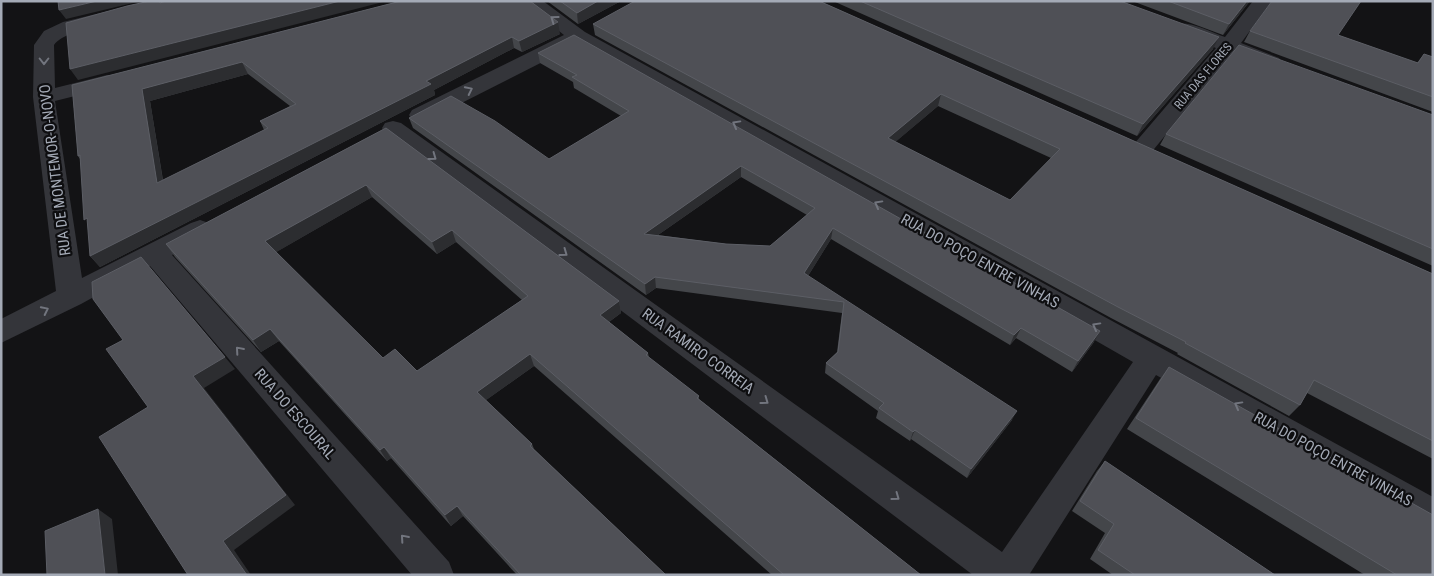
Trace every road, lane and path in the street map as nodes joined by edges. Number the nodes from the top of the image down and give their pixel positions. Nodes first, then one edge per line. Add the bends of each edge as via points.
1 (175, 1) edge
2 (530, 1) edge
3 (1263, 1) edge
4 (1164, 22) edge
5 (601, 23) edge
6 (578, 36) junction
7 (1229, 45) junction
8 (1294, 70) edge
9 (121, 77) edge
10 (44, 97) junction
11 (1142, 149) edge
12 (216, 220) edge
13 (154, 253) junction
14 (71, 297) junction
15 (1, 332) edge
16 (1152, 357) junction
17 (1433, 515) edge
18 (436, 575) edge
19 (1003, 575) edge
20 (1008, 575) edge

1 -> 10 street, RUA DE MONTEMOR-O-NOVO via 70,26 51,35 44,45
6 -> 2 street, RUA DO POÇO ENTRE VINHAS
3 - 7 street, RUA DAS FLORES
4 - 7 street
5 - 6 street
16 -> 6 street, RUA DO POÇO ENTRE VINHAS
6 - 19 street, RUA RAMIRO CORREIA via 385,132
7 - 8 street
7 - 11 street, RUA DAS FLORES
9 - 10 street
10 - 14 street, RUA DE MONTEMOR-O-NOVO
12 - 13 street
13 - 14 street
18 -> 13 street, RUA DO ESCOURAL
15 -> 14 street
17 -> 16 street, RUA DO POÇO ENTRE VINHAS
16 - 20 street

